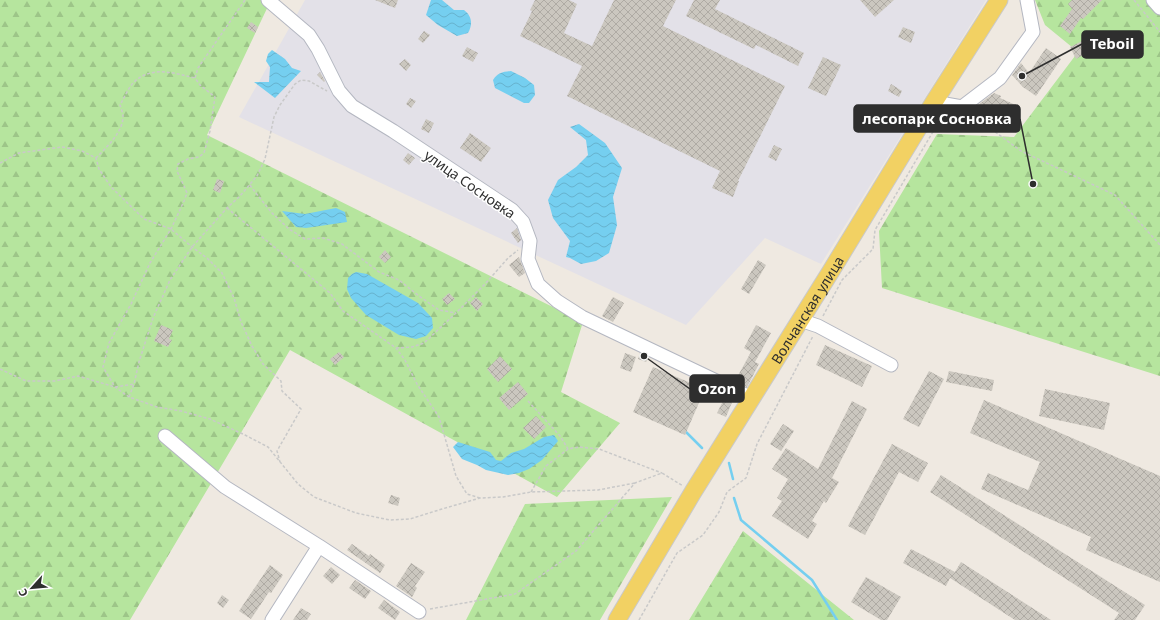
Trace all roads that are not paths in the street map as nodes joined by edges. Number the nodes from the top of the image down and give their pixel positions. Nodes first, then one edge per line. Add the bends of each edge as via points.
1 (268, 0) edge
2 (999, 0) edge
3 (1028, 0) edge
4 (1153, 0) edge
5 (1160, 8) edge
6 (934, 102) junction
7 (800, 320) junction
8 (891, 365) dead end
9 (752, 398) junction
10 (166, 436) dead end
11 (319, 546) junction
12 (419, 612) road end
13 (272, 620) edge
14 (617, 620) edge

1 - 9 street, улица Сосновка via 309,35 339,91 352,106 512,210 523,222 530,241 528,259 538,284 557,301 582,317
2 - 6 main road, Волчанская улица
3 - 6 street via 1033,32 1000,78 962,107
4 - 5 street
6 - 7 main road, Волчанская улица
7 - 8 street via 818,326
7 - 9 main road, Волчанская улица
9 - 14 main road, Волчанская улица
10 - 11 street via 225,487
11 - 12 street
11 - 13 street

